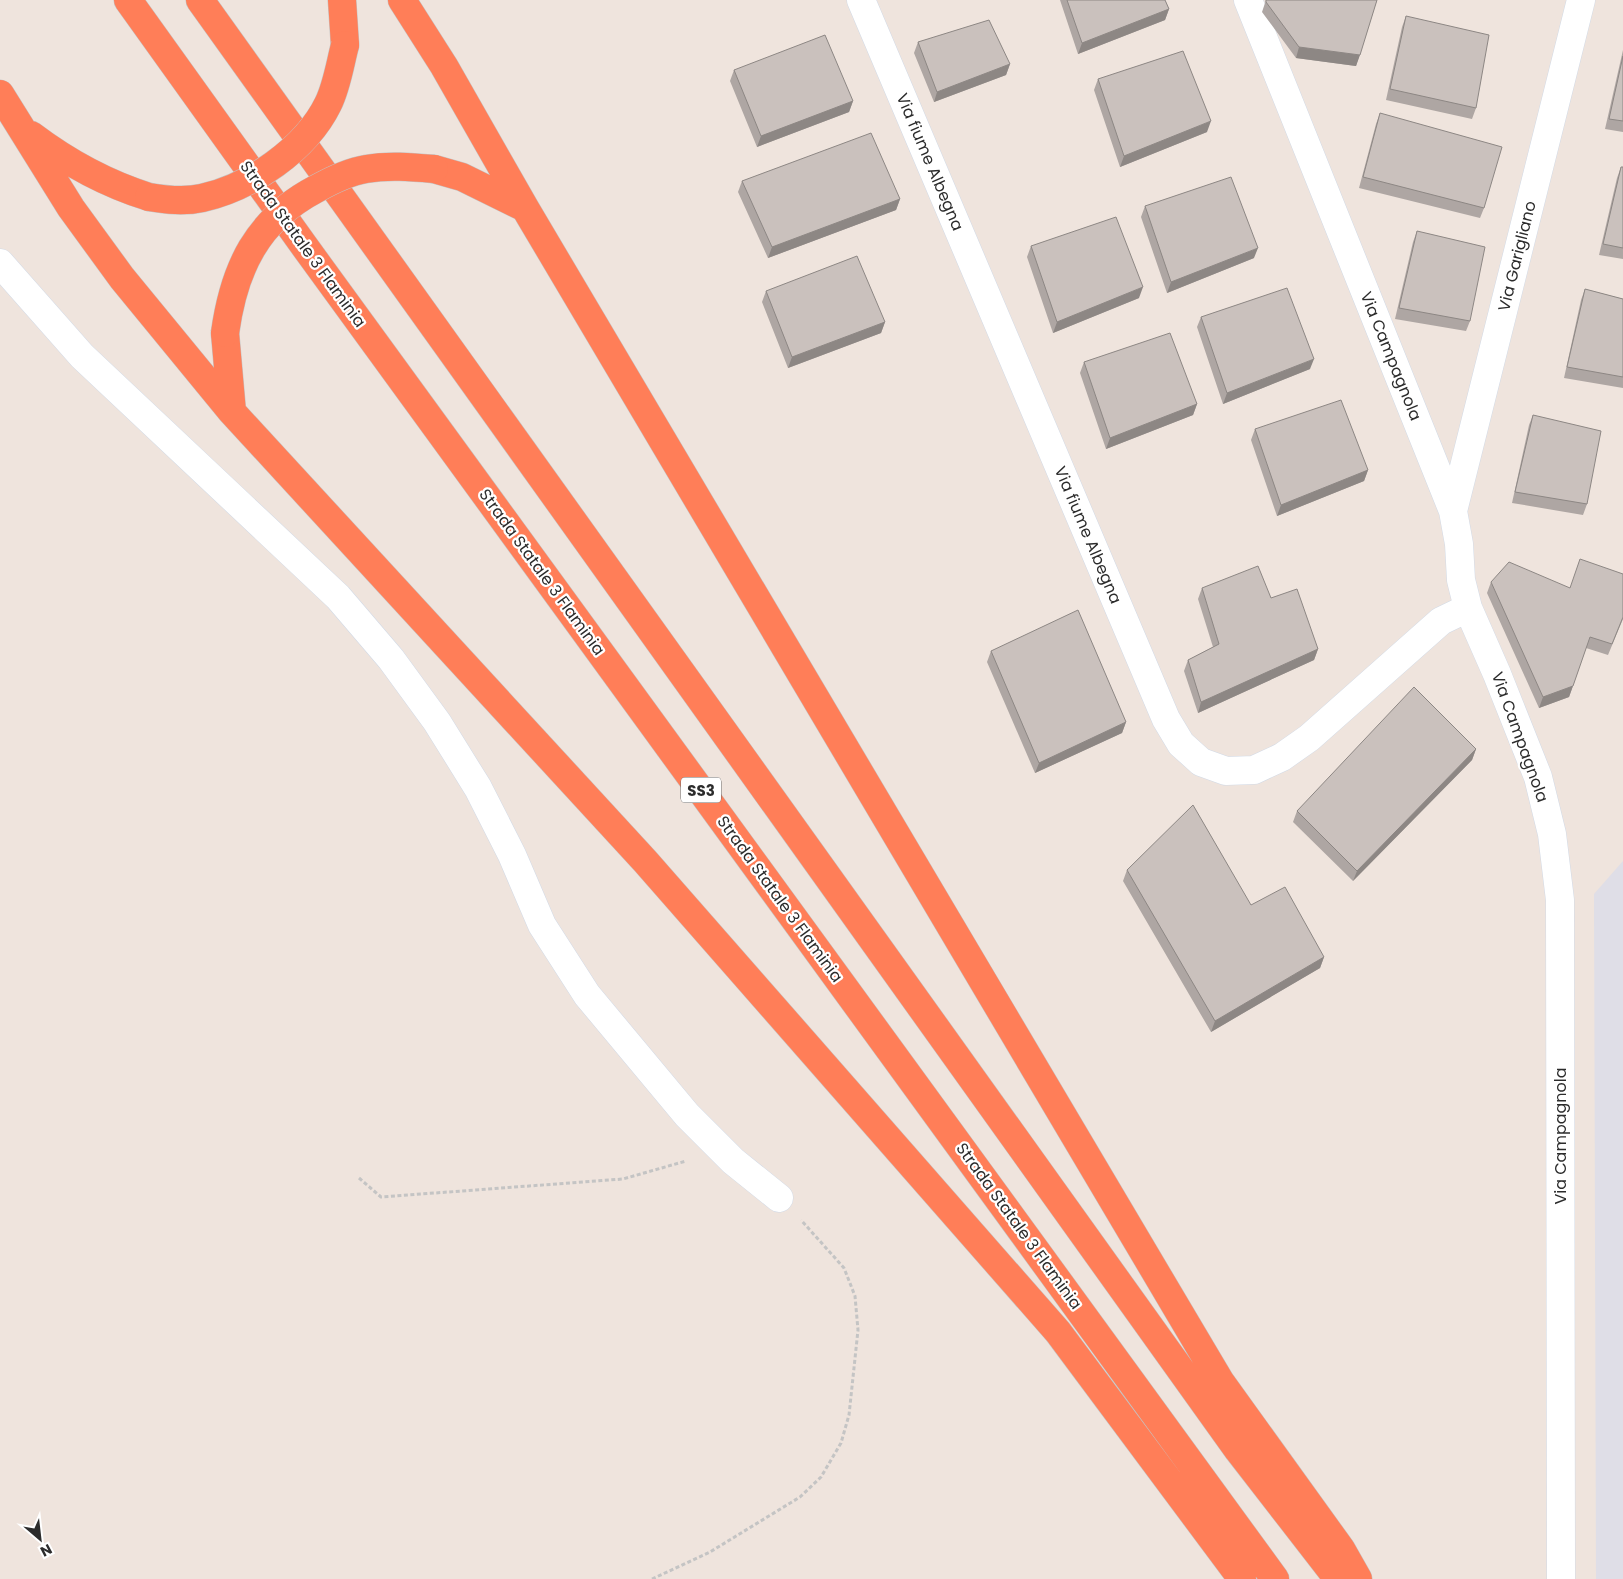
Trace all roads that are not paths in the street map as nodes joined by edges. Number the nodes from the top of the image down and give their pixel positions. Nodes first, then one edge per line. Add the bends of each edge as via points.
1 (128, 0) edge
2 (200, 0) edge
3 (342, 0) edge
4 (402, 0) edge
5 (861, 0) edge
6 (1248, 0) edge
7 (1581, 0) edge
8 (0, 94) edge
9 (20, 126) junction
10 (525, 208) junction
11 (0, 264) edge
12 (232, 412) junction
13 (1453, 511) junction
14 (1468, 608) junction
15 (779, 1198) road end
16 (1242, 1579) edge
17 (1275, 1579) edge
18 (1338, 1579) edge
19 (1358, 1579) edge
20 (1561, 1579) edge

1 - 17 highway, Strada Statale 3 Flaminia / SS3
2 - 18 highway via 1238,1450
3 - 9 highway, bridge via 345,45 328,104 288,153 259,174 233,187 203,198 173,201 149,197 114,186 80,170
4 - 10 highway via 444,66
5 - 14 street, Via fiume Albegna via 1166,719 1181,744 1201,762 1226,771 1254,770 1282,757 1309,738 1441,621
6 - 13 street, Via Campagnola
7 - 13 street, Via Garigliano
8 - 9 highway
9 - 12 highway via 71,208 122,278
10 - 12 highway, bridge via 462,177 434,169 396,166 365,169 335,179 304,195 271,220 251,247 236,280 225,333
10 - 19 highway via 1220,1381 1341,1549
11 - 15 street via 82,356 338,597 391,659 437,722 478,788 542,925 586,995 681,1108 712,1140
12 - 16 highway via 646,861 1058,1332
13 - 14 street, Via Campagnola via 1461,580
14 - 20 street, Via Campagnola via 1538,777 1552,834 1560,900

